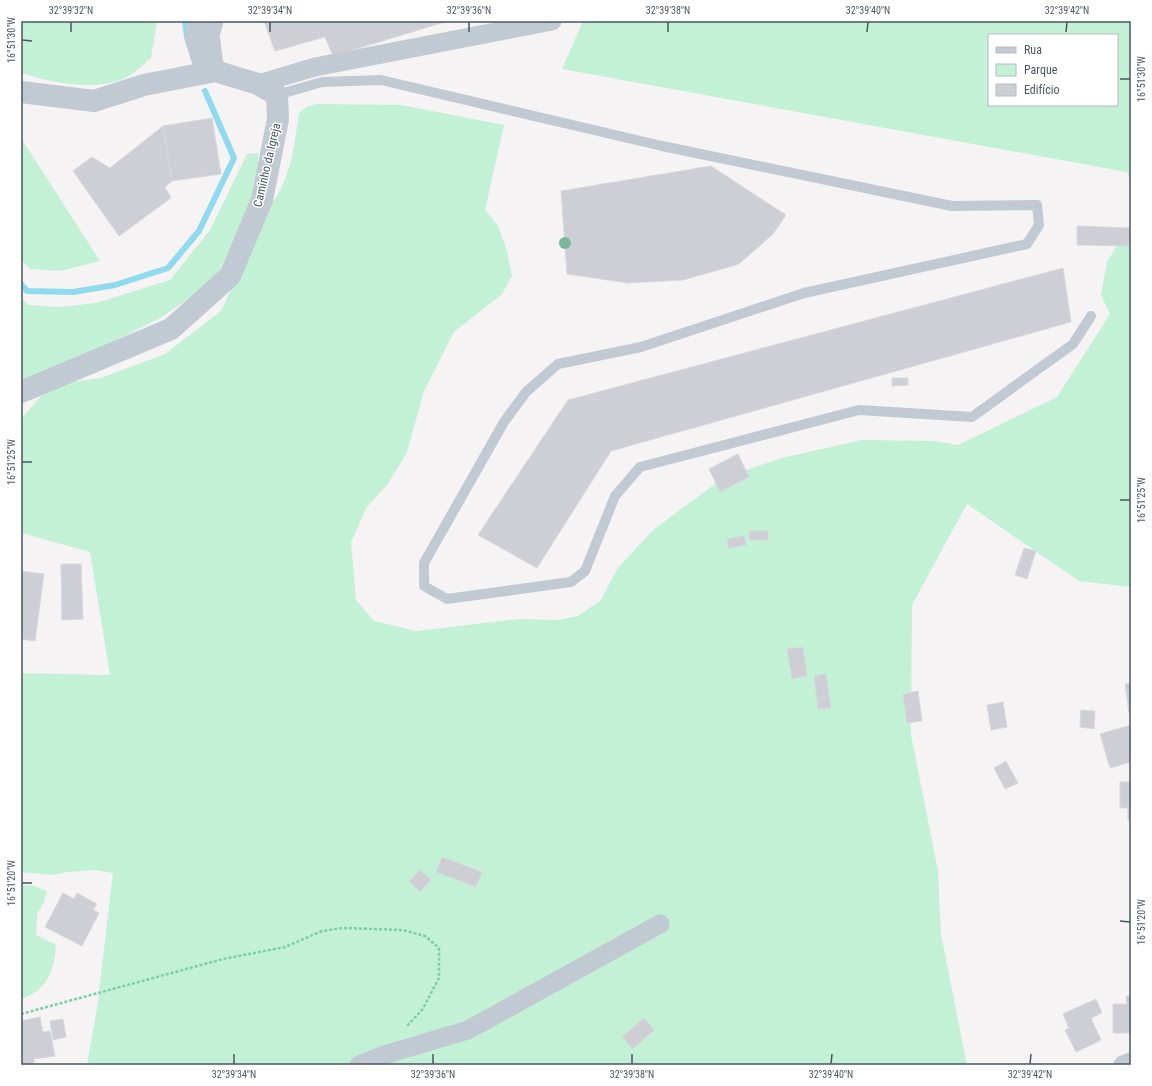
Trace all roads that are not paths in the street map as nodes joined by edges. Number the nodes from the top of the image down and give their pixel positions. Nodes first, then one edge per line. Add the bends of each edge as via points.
1 (197, 21) edge
2 (214, 21) edge
3 (552, 21) edge
4 (210, 72) junction
5 (258, 84) junction
6 (21, 92) edge
7 (277, 95) junction
8 (1091, 316) dead end
9 (21, 392) edge
10 (660, 924) dead end
11 (1131, 1062) edge
12 (359, 1065) edge
13 (1123, 1065) edge

1 - 4 street via 194,38
2 - 4 street via 210,36
3 - 5 street via 322,66
4 - 5 street
4 - 6 street via 144,84 94,101
5 - 7 street
7 - 8 lane via 322,82 381,80 662,146 952,206 1037,205 1039,225 1027,244 804,293 641,347 558,364 526,392 504,422 424,564 424,586 447,599 570,582 585,571 615,496 640,467 859,410 972,417 1073,344
7 - 9 street, Caminho da Igreja via 278,119 262,200 230,276 171,329
10 - 12 street via 468,1030
11 - 13 street

